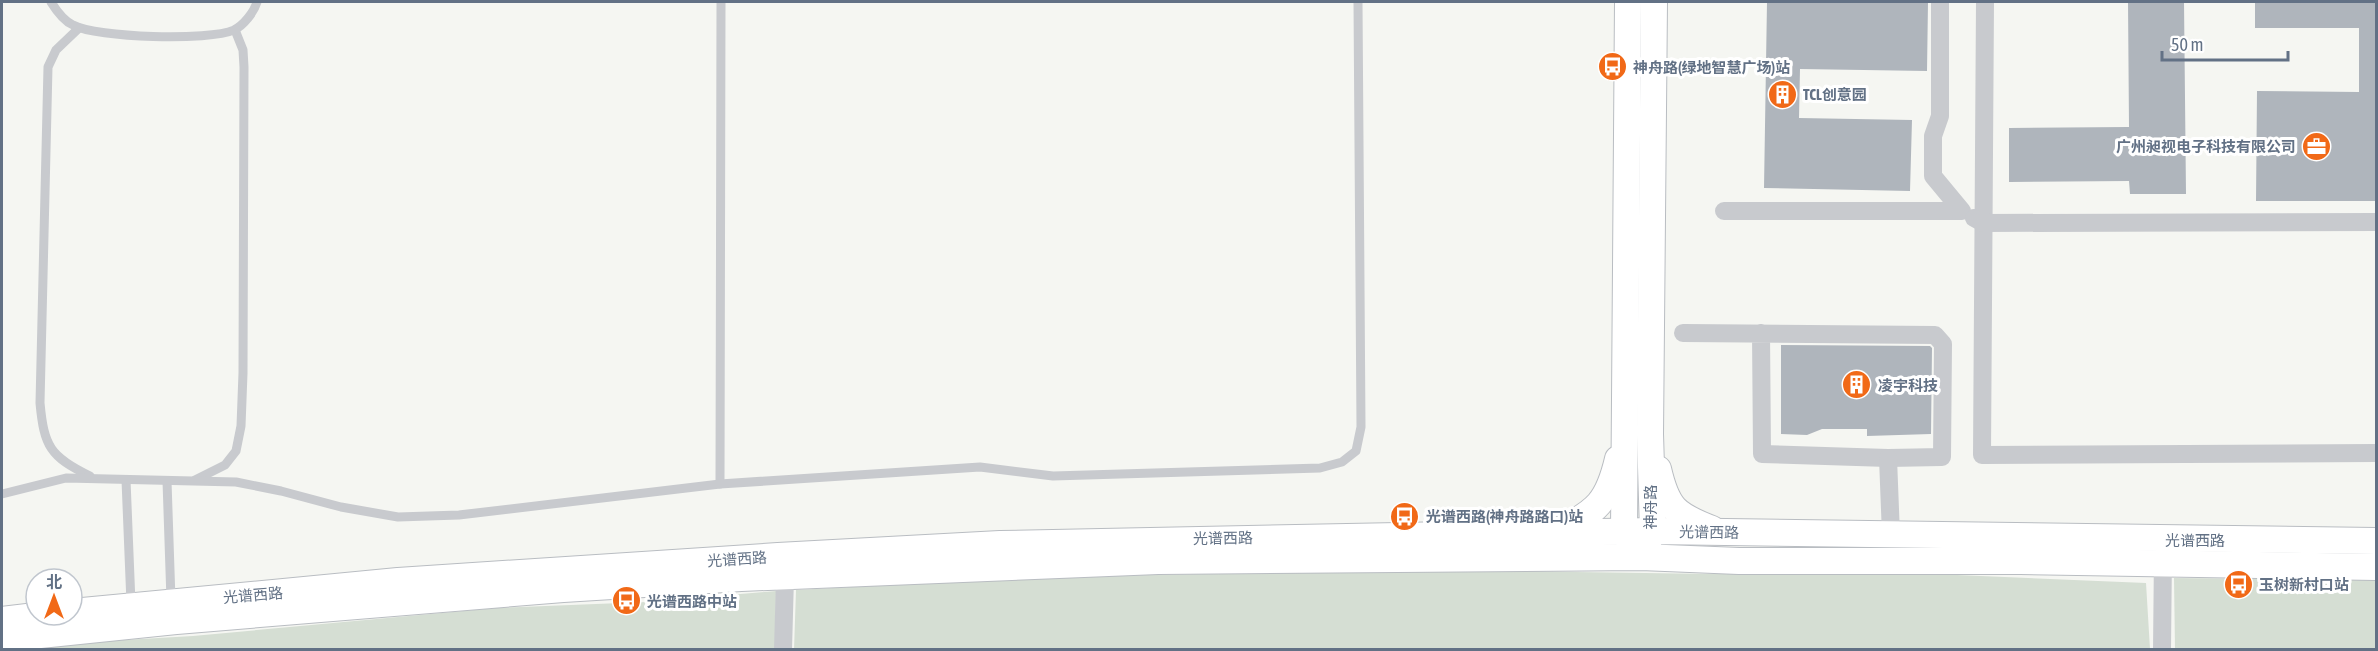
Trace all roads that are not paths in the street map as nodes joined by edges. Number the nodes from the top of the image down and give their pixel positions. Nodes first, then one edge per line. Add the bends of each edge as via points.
1 (51, 2) edge
2 (257, 2) edge
3 (721, 2) edge
4 (1358, 2) edge
5 (1628, 2) edge
6 (1654, 2) edge
7 (1940, 2) edge
8 (1986, 2) edge
9 (80, 28) junction
10 (235, 30) junction
11 (1724, 211) dead end
12 (1962, 211) junction
13 (2376, 222) edge
14 (1983, 223) junction
15 (1683, 333) dead end
16 (1761, 333) junction
17 (1626, 423) junction
18 (1650, 434) junction
19 (2376, 453) edge
20 (1888, 458) junction
21 (95, 479) junction
22 (126, 480) junction
23 (167, 481) junction
24 (193, 482) junction
25 (720, 484) junction
26 (2, 494) edge
27 (1653, 531) junction
28 (1624, 532) junction
29 (1720, 532) junction
30 (1555, 533) junction
31 (1891, 535) junction
32 (2163, 539) junction
33 (2376, 541) edge
34 (1641, 558) junction
35 (2163, 565) junction
36 (2376, 567) edge
37 (785, 577) junction
38 (171, 602) junction
39 (131, 606) junction
40 (84, 611) edge
41 (24, 617) edge
42 (2, 620) edge
43 (2, 639) edge
44 (783, 650) edge
45 (2162, 650) edge

1 - 9 lane via 70,24
2 - 10 lane via 255,11
3 - 25 lane
4 - 25 lane via 1361,427 1356,451 1342,462 1320,468 1053,476 980,467
5 - 17 main road, 神舟路
6 - 18 main road, 神舟路
7 - 12 street via 1940,116 1933,136 1933,176
8 - 14 street
9 - 10 lane via 128,37 207,35
9 - 21 lane via 56,50 48,67 40,403 43,434 54,454
10 - 24 lane via 243,50 244,67 241,426 236,451 225,465
11 - 12 street
12 - 14 street
13 - 14 street
14 - 19 street via 1982,455
15 - 16 street
16 - 20 street via 1762,454
16 - 20 street via 1935,335 1942,344 1942,458
17 - 28 main road, 神舟路
17 - 30 main road via 1607,493 1585,518
18 - 27 main road, 神舟路
18 - 29 main road via 1663,492 1671,507
20 - 31 street
21 - 22 lane
21 - 26 lane via 66,478
22 - 23 lane
22 - 39 lane
23 - 24 lane
23 - 38 lane
24 - 25 lane via 236,482 398,517 459,515
27 - 28 main road, 光谱西路
27 - 29 main road, 光谱西路
27 - 34 main road, 神舟路
28 - 30 main road, 光谱西路
28 - 34 main road, 神舟路
29 - 31 main road, 光谱西路
30 - 38 main road, 光谱西路 via 1000,544 398,581
31 - 32 main road, 光谱西路
32 - 33 main road, 光谱西路
32 - 35 street
34 - 35 main road, 光谱西路
34 - 37 main road, 光谱西路 via 1170,561
35 - 36 main road, 光谱西路
35 - 45 street
37 - 43 main road, 光谱西路 via 563,589
37 - 44 street
38 - 39 main road, 光谱西路
39 - 40 main road, 光谱西路
41 - 42 main road

